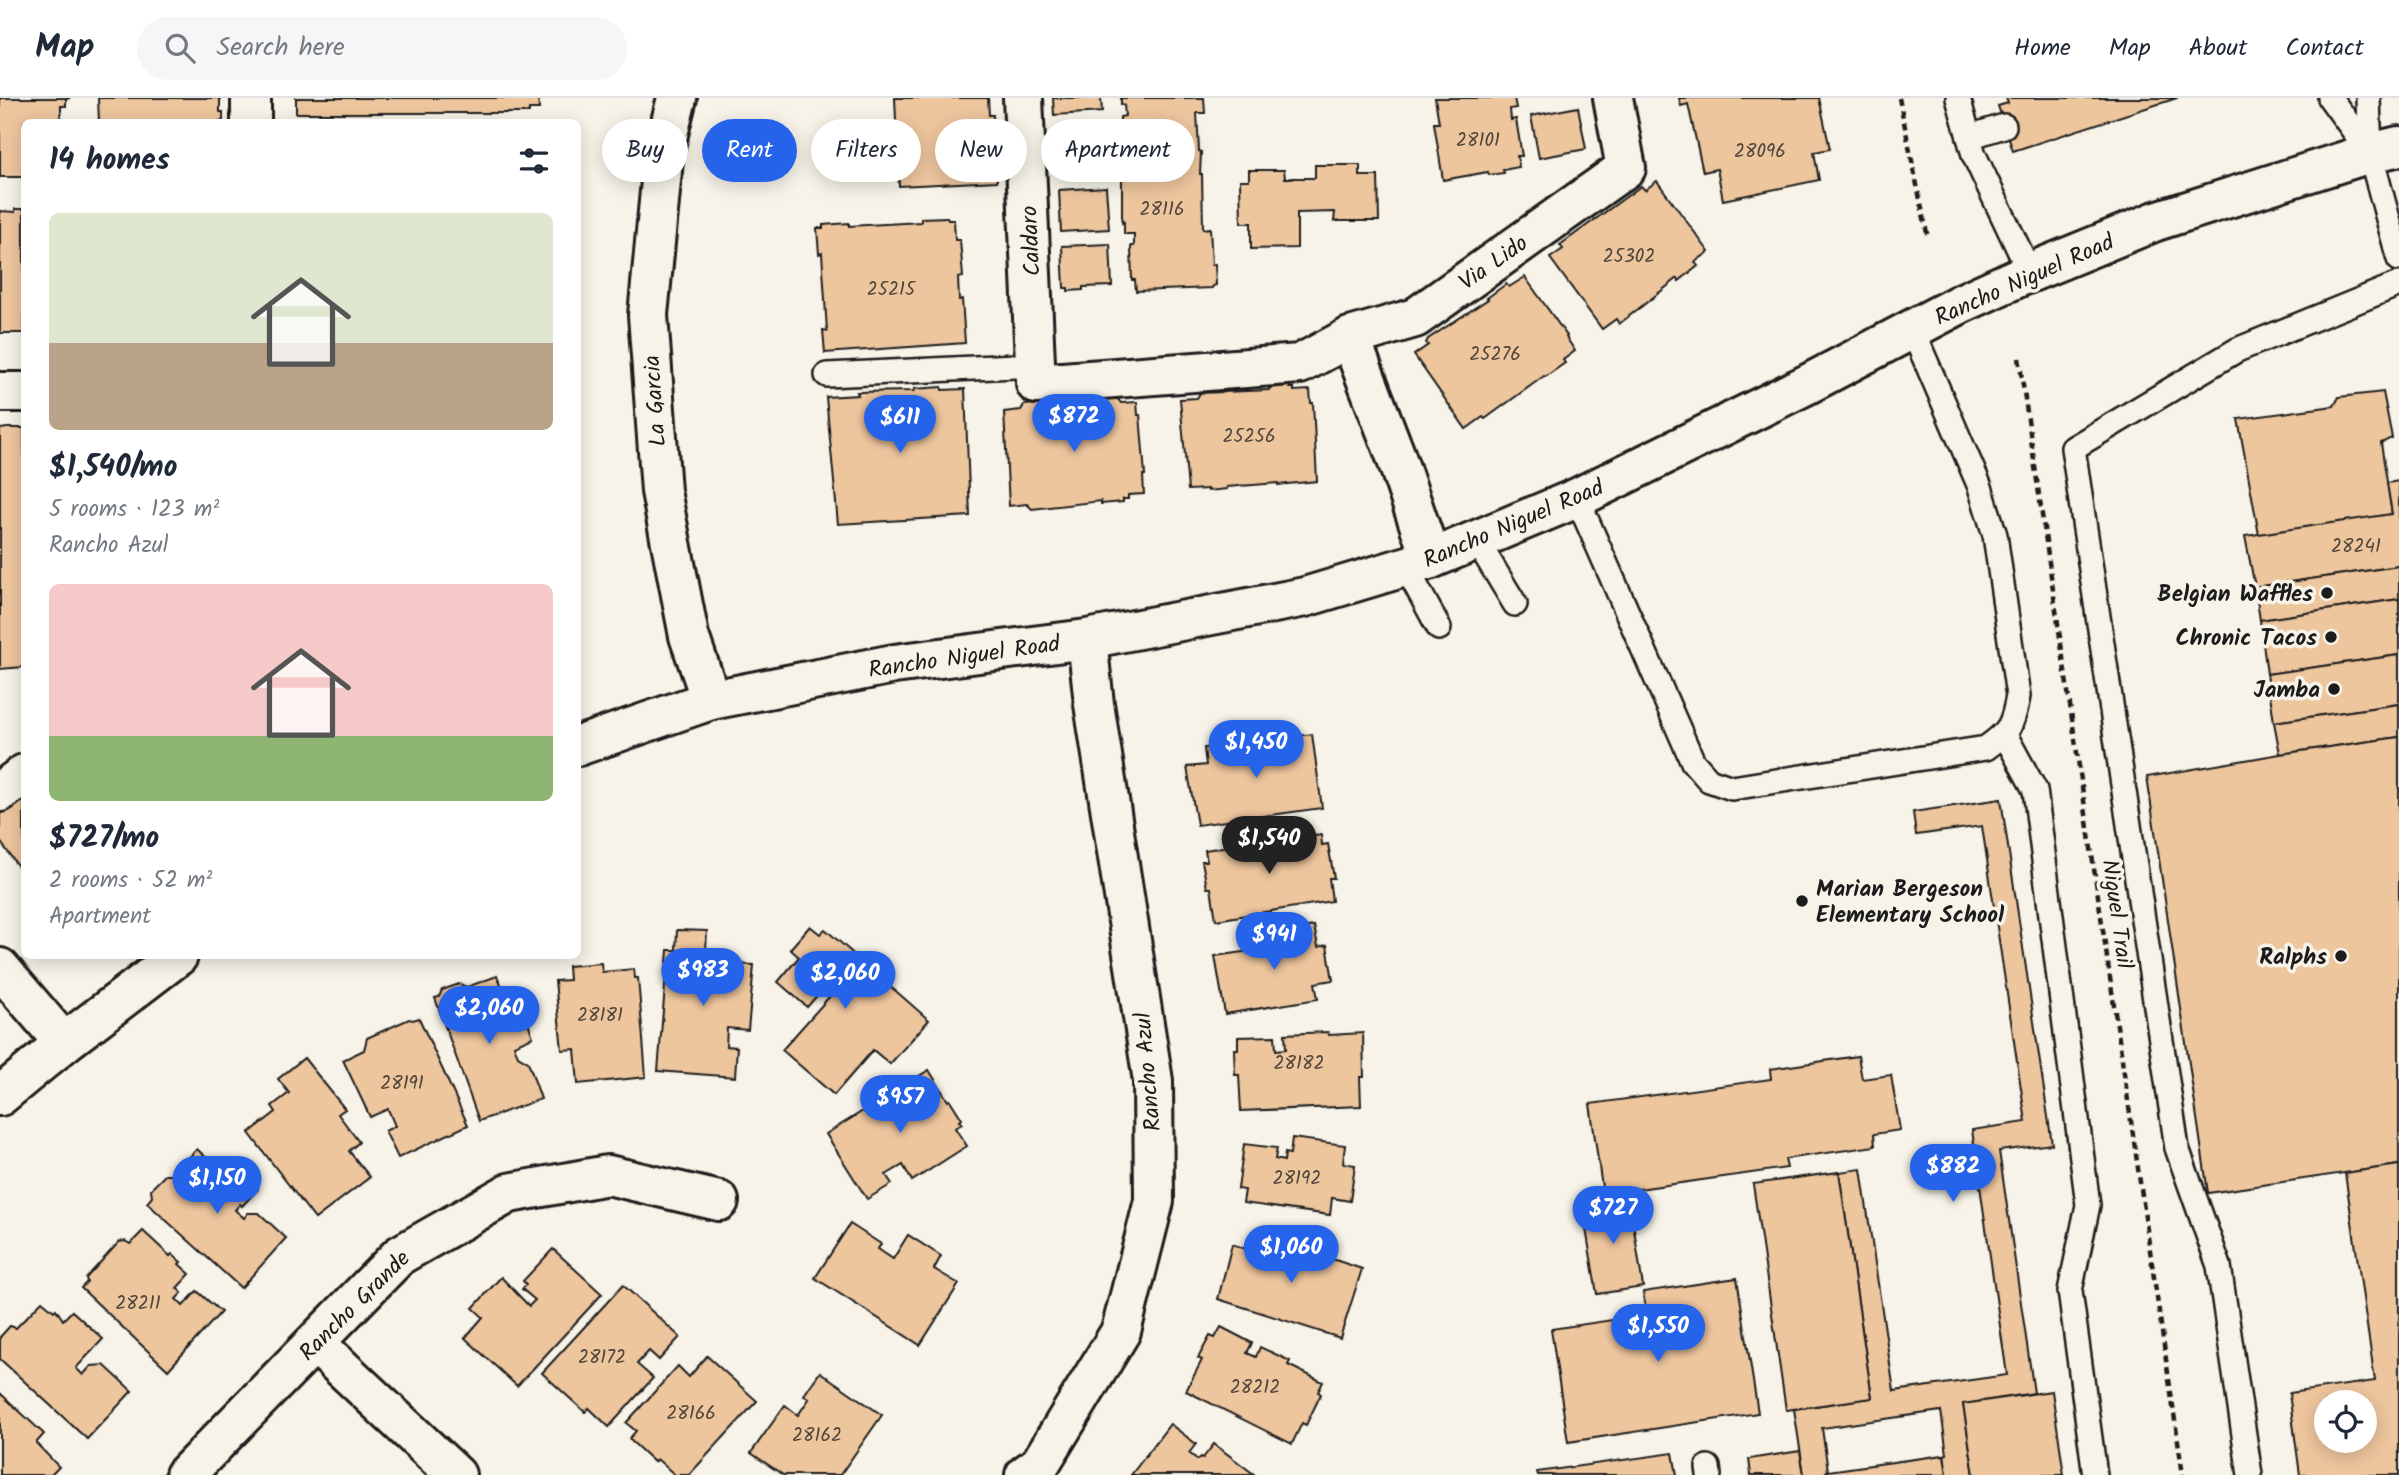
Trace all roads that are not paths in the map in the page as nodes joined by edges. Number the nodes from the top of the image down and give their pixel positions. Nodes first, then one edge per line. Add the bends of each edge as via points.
1 (251, 98) edge
2 (677, 98) edge
3 (1023, 98) edge
4 (1613, 98) edge
5 (1958, 98) edge
6 (2330, 98) edge
7 (2368, 98) edge
8 (251, 119) edge
9 (2004, 125) dead end
10 (1969, 137) junction
11 (2384, 150) edge
12 (2399, 259) edge
13 (2030, 273) junction
14 (2399, 284) edge
15 (1912, 329) junction
16 (1350, 337) junction
17 (1036, 374) junction
18 (827, 375) dead end
19 (0, 392) edge
20 (21, 392) edge
21 (1577, 498) junction
22 (1477, 541) junction
23 (1418, 563) junction
24 (1515, 604) dead end
25 (1439, 628) dead end
26 (1087, 639) junction
27 (711, 700) junction
28 (2005, 735) junction
29 (581, 745) edge
30 (21, 777) edge
31 (0, 792) edge
32 (174, 959) edge
33 (0, 968) edge
34 (64, 1043) junction
35 (0, 1096) edge
36 (719, 1201) dead end
37 (315, 1343) junction
38 (185, 1475) edge
39 (456, 1475) edge
40 (1025, 1475) edge
41 (2095, 1475) edge
42 (2250, 1475) edge

1 - 8 street
2 - 27 street, La Garcia via 664,150 648,315 661,491 689,636
3 - 17 street, Caldaro
4 - 16 street, Via Lido via 1626,168 1415,318
5 - 10 lane
6 - 11 lane
7 - 11 lane
9 - 10 lane
10 - 13 lane
11 - 12 lane
11 - 13 street, Rancho Niguel Road via 2156,221
13 - 15 street, Rancho Niguel Road
14 - 42 lane via 2237,350 2073,447 2177,1148 2219,1266
15 - 21 street, Rancho Niguel Road
15 - 28 lane via 1980,487 1995,535 2018,696
16 - 17 street, Via Lido via 1300,364
16 - 23 street via 1395,454
17 - 18 lane
19 - 20 street
21 - 22 street, Rancho Niguel Road
21 - 28 lane via 1693,762 1709,780 1732,788 1772,782 1986,748
22 - 23 street, Rancho Niguel Road
22 - 24 lane
23 - 25 lane
23 - 26 street, Rancho Niguel Road via 1305,597
26 - 27 street, Rancho Niguel Road via 894,664
26 - 40 street, Rancho Azul via 1153,1081 1154,1201 1121,1331 1040,1464
27 - 29 street, Rancho Niguel Road
28 - 41 lane via 2035,790 2088,1205 2070,1291
30 - 31 street
32 - 34 street
33 - 34 street
34 - 35 street
36 - 37 street, Rancho Grande via 608,1175 509,1193 400,1255
37 - 38 street, Rancho Grande
37 - 39 street

